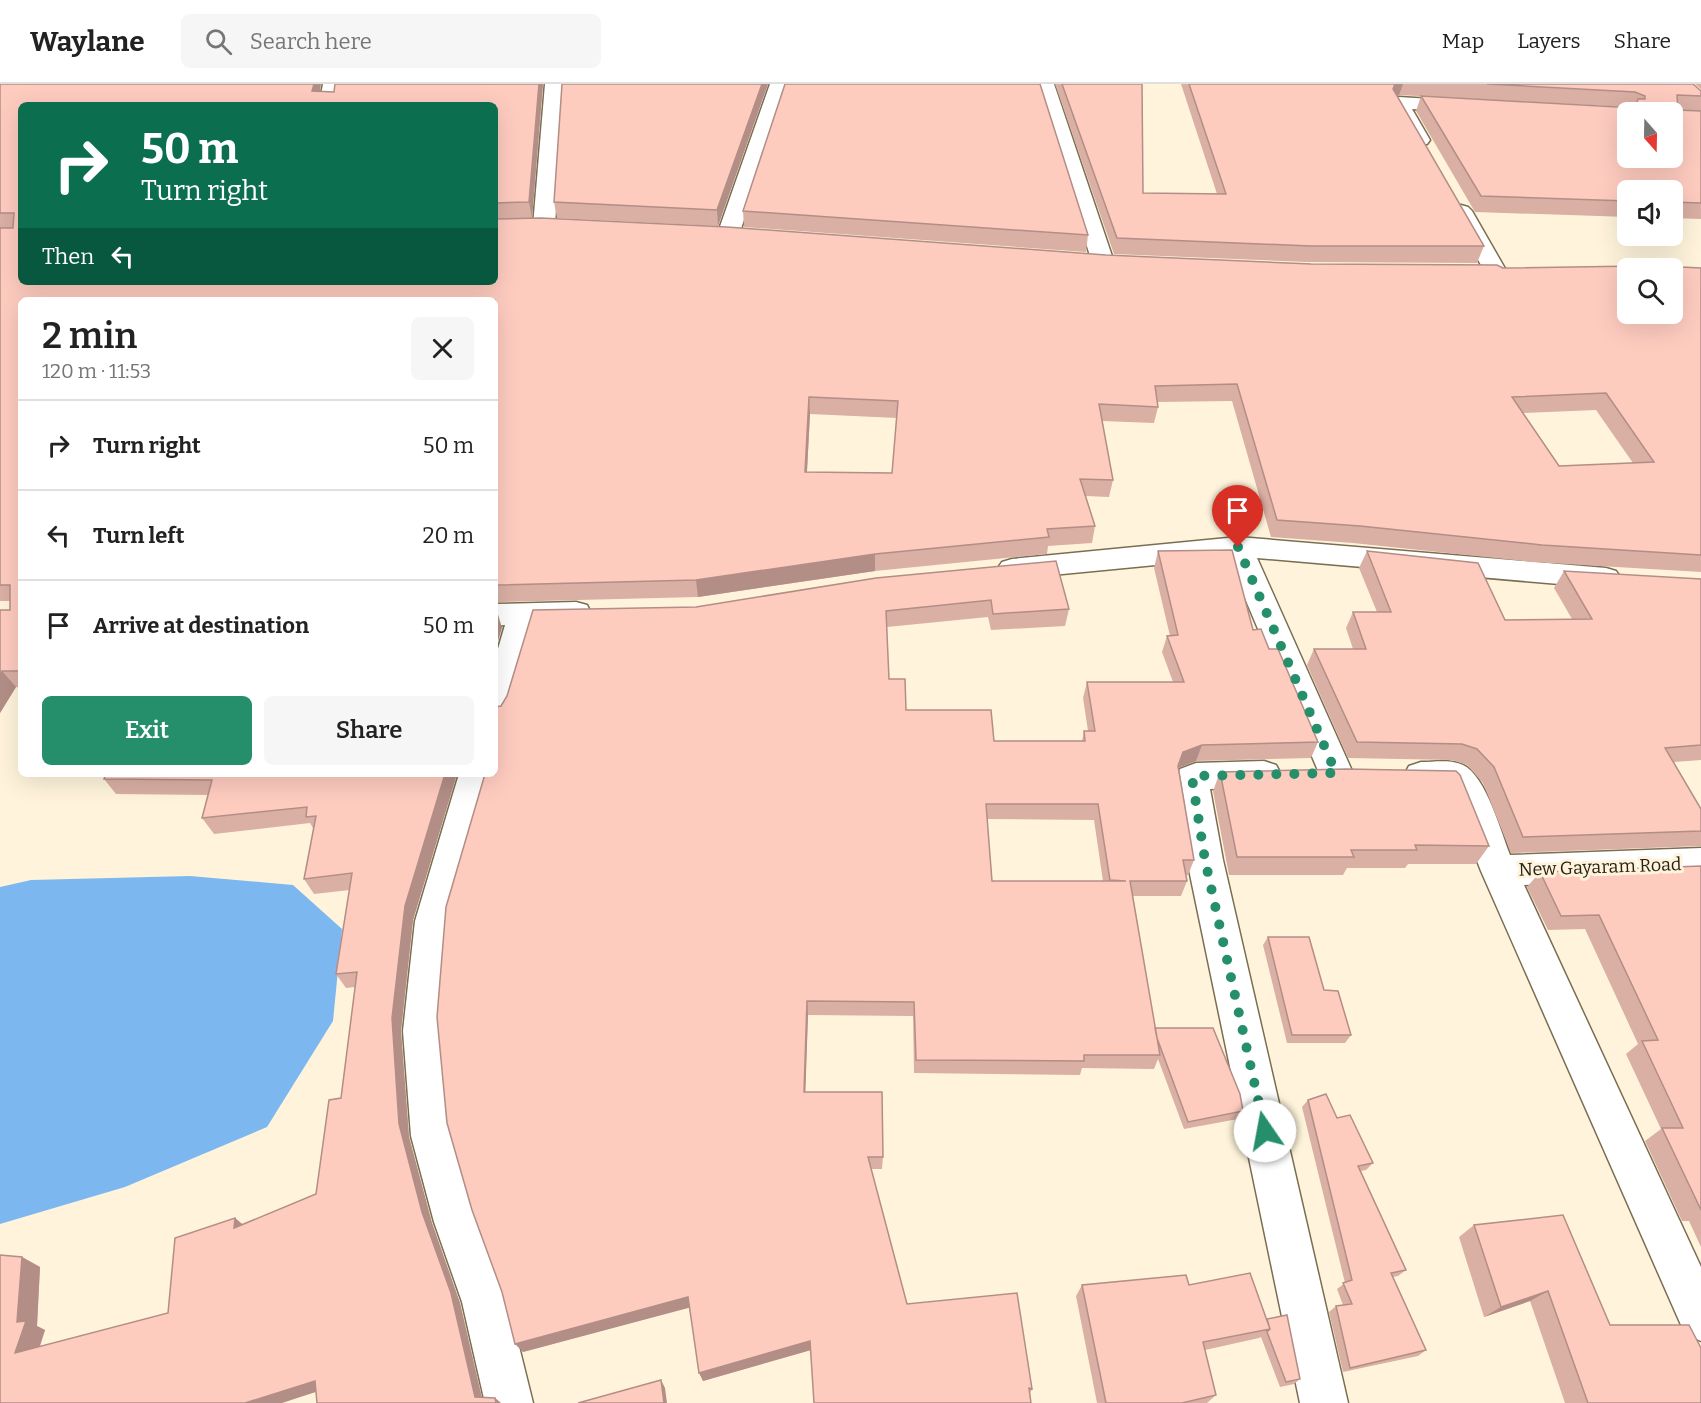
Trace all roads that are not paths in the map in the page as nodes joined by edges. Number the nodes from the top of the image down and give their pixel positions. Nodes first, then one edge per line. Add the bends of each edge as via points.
1 (332, 84) edge
2 (554, 84) edge
3 (778, 84) edge
4 (1045, 84) edge
5 (329, 102) edge
6 (1479, 107) edge
7 (1428, 153) edge
8 (1450, 193) edge
9 (567, 227) edge
10 (705, 234) edge
11 (728, 235) junction
12 (752, 237) edge
13 (1080, 261) edge
14 (1103, 262) junction
15 (1127, 263) edge
16 (1472, 272) edge
17 (1496, 272) junction
18 (1520, 272) edge
19 (1238, 547) junction
20 (988, 571) edge
21 (1633, 580) edge
22 (605, 612) edge
23 (510, 614) edge
24 (498, 692) edge
25 (1336, 773) junction
26 (475, 777) edge
27 (1701, 863) edge
28 (1499, 871) junction
29 (1701, 1318) edge
30 (509, 1403) edge
31 (1324, 1403) edge

1 - 5 street
2 - 9 street via 535,226
3 - 11 street
4 - 14 street
6 - 7 street via 1399,103
8 - 17 street
10 - 11 street
11 - 12 street
13 - 14 street
14 - 15 street
16 - 17 street
17 - 18 street
19 - 20 street
19 - 21 street
19 - 25 street
22 - 23 street
23 - 24 street
25 - 28 street via 1459,778
25 - 31 street via 1192,778 1205,860
26 - 30 street via 433,921 423,1031 432,1136 456,1222 485,1302
27 - 28 street, New Gayaram Road
28 - 29 street

